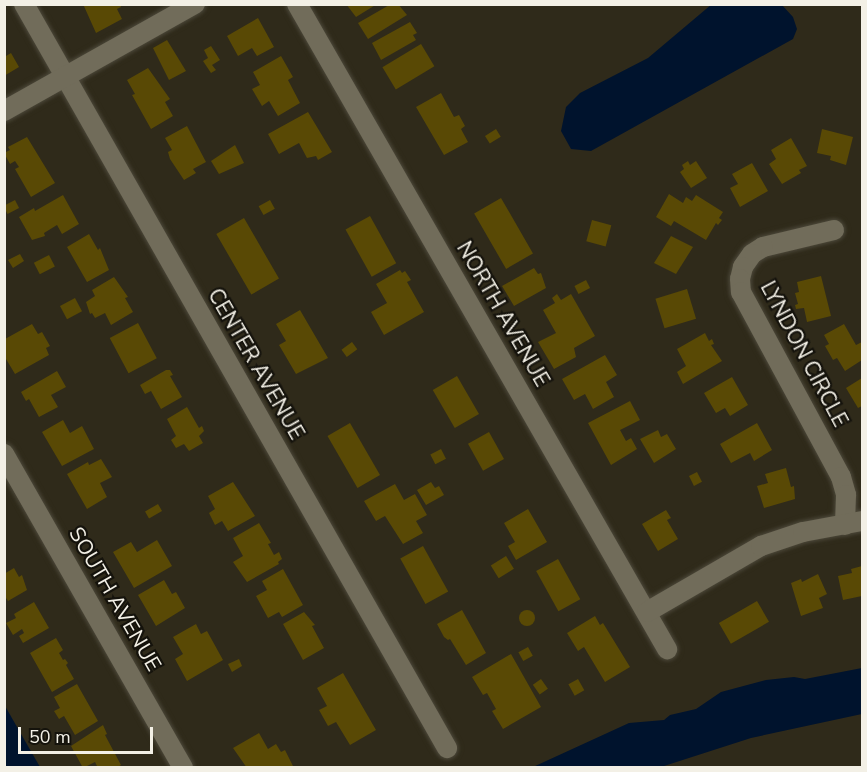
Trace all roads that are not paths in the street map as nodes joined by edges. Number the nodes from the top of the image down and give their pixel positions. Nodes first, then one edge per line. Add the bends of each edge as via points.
1 (24, 4) edge
2 (195, 4) edge
3 (297, 4) edge
4 (65, 76) junction
5 (4, 111) edge
6 (834, 230) dead end
7 (4, 454) edge
8 (854, 523) edge
9 (647, 612) junction
10 (667, 649) dead end
11 (447, 748) dead end
12 (183, 768) edge

1 - 4 street, CENTER AVENUE
2 - 4 street
3 - 9 street, NORTH AVENUE
4 - 5 street
4 - 11 street, CENTER AVENUE
6 - 8 street, LYNDON CIRCLE via 763,247 747,260 740,279 741,292 841,477
7 - 12 street, SOUTH AVENUE
8 - 9 street via 795,534 761,546
9 - 10 street, NORTH AVENUE

